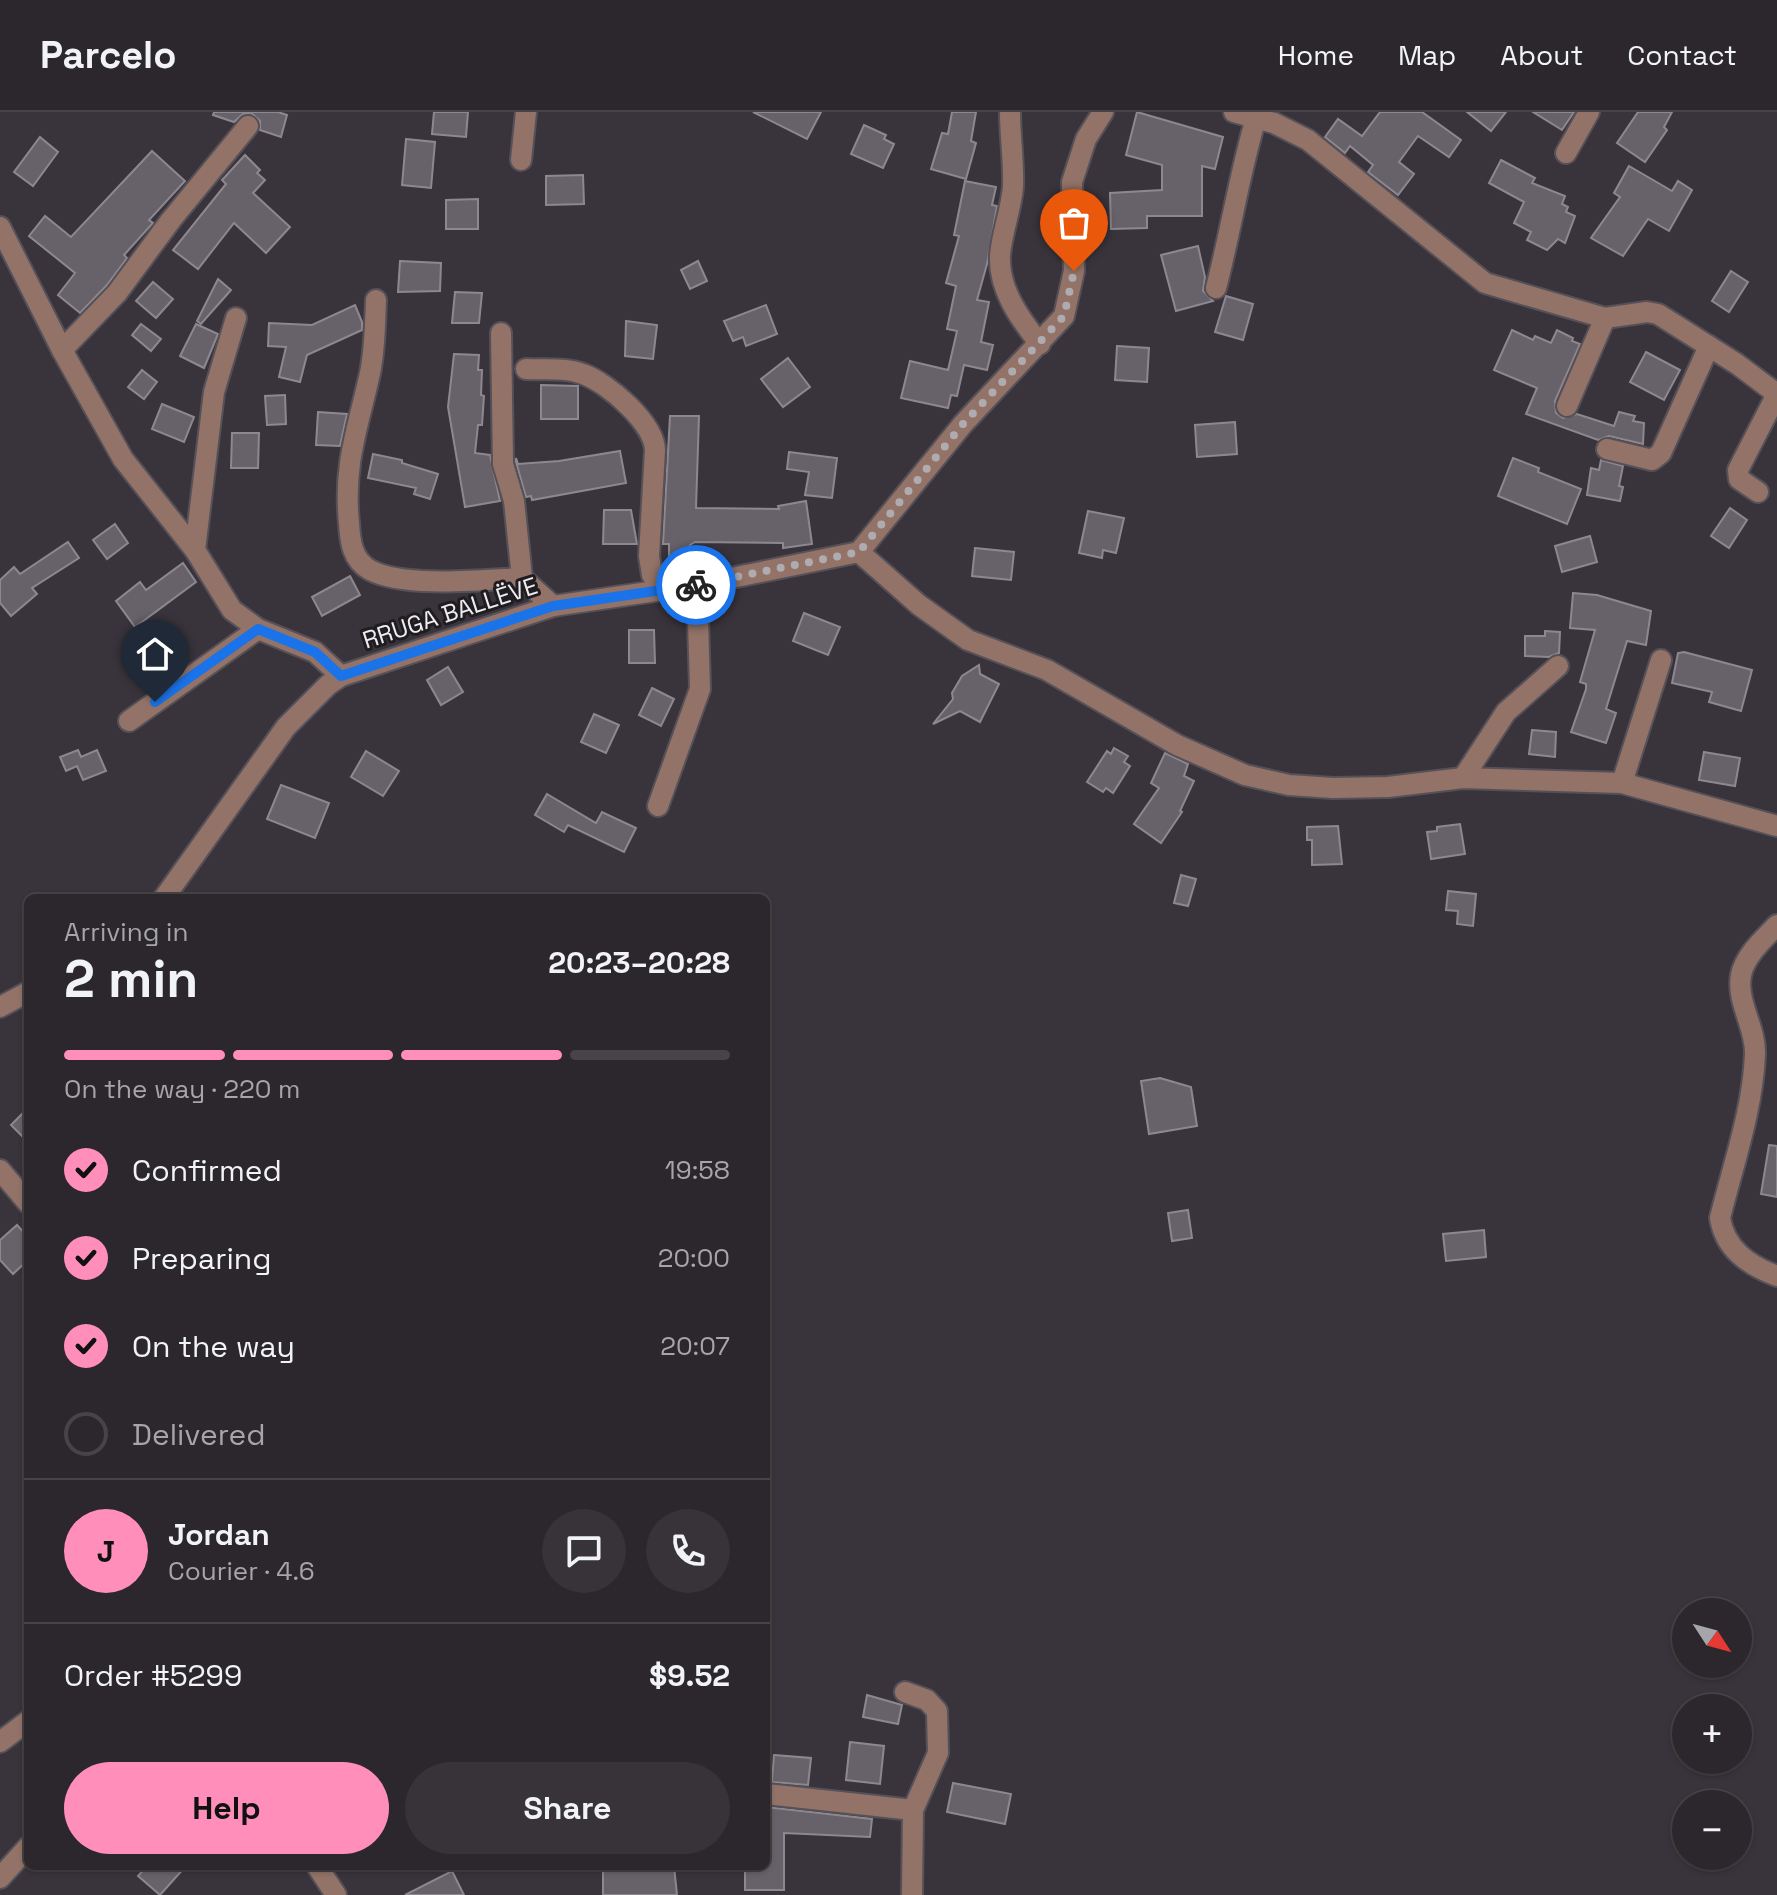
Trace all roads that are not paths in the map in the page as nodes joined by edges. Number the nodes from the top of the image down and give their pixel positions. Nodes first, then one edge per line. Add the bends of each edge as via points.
1 (526, 112) edge
2 (1010, 112) edge
3 (1103, 112) edge
4 (1234, 112) edge
5 (1589, 112) edge
6 (1256, 118) junction
7 (248, 126) dead end
8 (1566, 153) dead end
9 (521, 160) dead end
10 (0, 227) edge
11 (1216, 288) dead end
12 (376, 300) dead end
13 (236, 318) dead end
14 (1605, 318) junction
15 (501, 333) dead end
16 (1040, 344) junction
17 (1709, 346) junction
18 (62, 350) junction
19 (526, 369) dead end
20 (1777, 394) edge
21 (1567, 406) dead end
22 (1607, 449) dead end
23 (1758, 492) dead end
24 (195, 550) junction
25 (859, 552) junction
26 (522, 578) junction
27 (697, 585) junction
28 (662, 588) junction
29 (553, 606) junction
30 (258, 629) junction
31 (1661, 660) dead end
32 (1558, 666) dead end
33 (341, 676) junction
34 (129, 721) dead end
35 (1463, 778) junction
36 (1622, 783) junction
37 (658, 806) dead end
38 (1777, 826) edge
39 (167, 894) edge
40 (1777, 925) edge
41 (24, 994) edge
42 (0, 1007) edge
43 (0, 1170) edge
44 (24, 1198) edge
45 (1777, 1276) edge
46 (905, 1692) dead end
47 (24, 1724) edge
48 (0, 1742) edge
49 (770, 1794) edge
50 (913, 1810) junction
51 (24, 1851) edge
52 (320, 1870) edge
53 (0, 1878) edge
54 (336, 1895) edge
55 (912, 1895) edge

1 - 9 street
2 - 16 street via 1013,176 1000,255 1003,279 1016,310
3 - 16 street via 1086,139 1072,182 1074,271 1064,316
4 - 6 street
5 - 8 street
6 - 11 street
6 - 14 street via 1308,140 1485,283
7 - 18 street via 117,293
10 - 18 street
12 - 26 street via 371,370 345,488 351,550 369,570 398,577
13 - 24 street via 214,392
14 - 17 street via 1658,314
14 - 21 street
15 - 26 street via 503,464 514,501
16 - 25 street via 963,424
17 - 20 street
17 - 22 street via 1661,453 1652,460
18 - 24 street via 123,459
19 - 28 street via 584,374 649,428 655,450 649,556 652,575
20 - 23 street via 1738,470 1739,479
24 - 30 street via 232,610
25 - 27 street, RRUGA BALLËVE
25 - 35 street via 968,640 1047,670 1177,745 1245,775 1333,788
26 - 29 street
27 - 28 street, RRUGA BALLËVE
27 - 37 street via 700,689
28 - 29 street, RRUGA BALLËVE
29 - 33 street, RRUGA BALLËVE
30 - 33 street via 315,652
30 - 34 street
31 - 36 street
32 - 35 street via 1506,712
33 - 39 street, RRUGA BALLËVE via 286,727
35 - 36 street
36 - 38 street
40 - 45 street via 1741,973 1741,996 1755,1049 1753,1083 1720,1218 1723,1236 1734,1250
41 - 42 street
43 - 44 street
46 - 50 street via 927,1700 937,1711 938,1753
47 - 48 street
49 - 50 street
50 - 55 street
51 - 53 street
52 - 54 street

